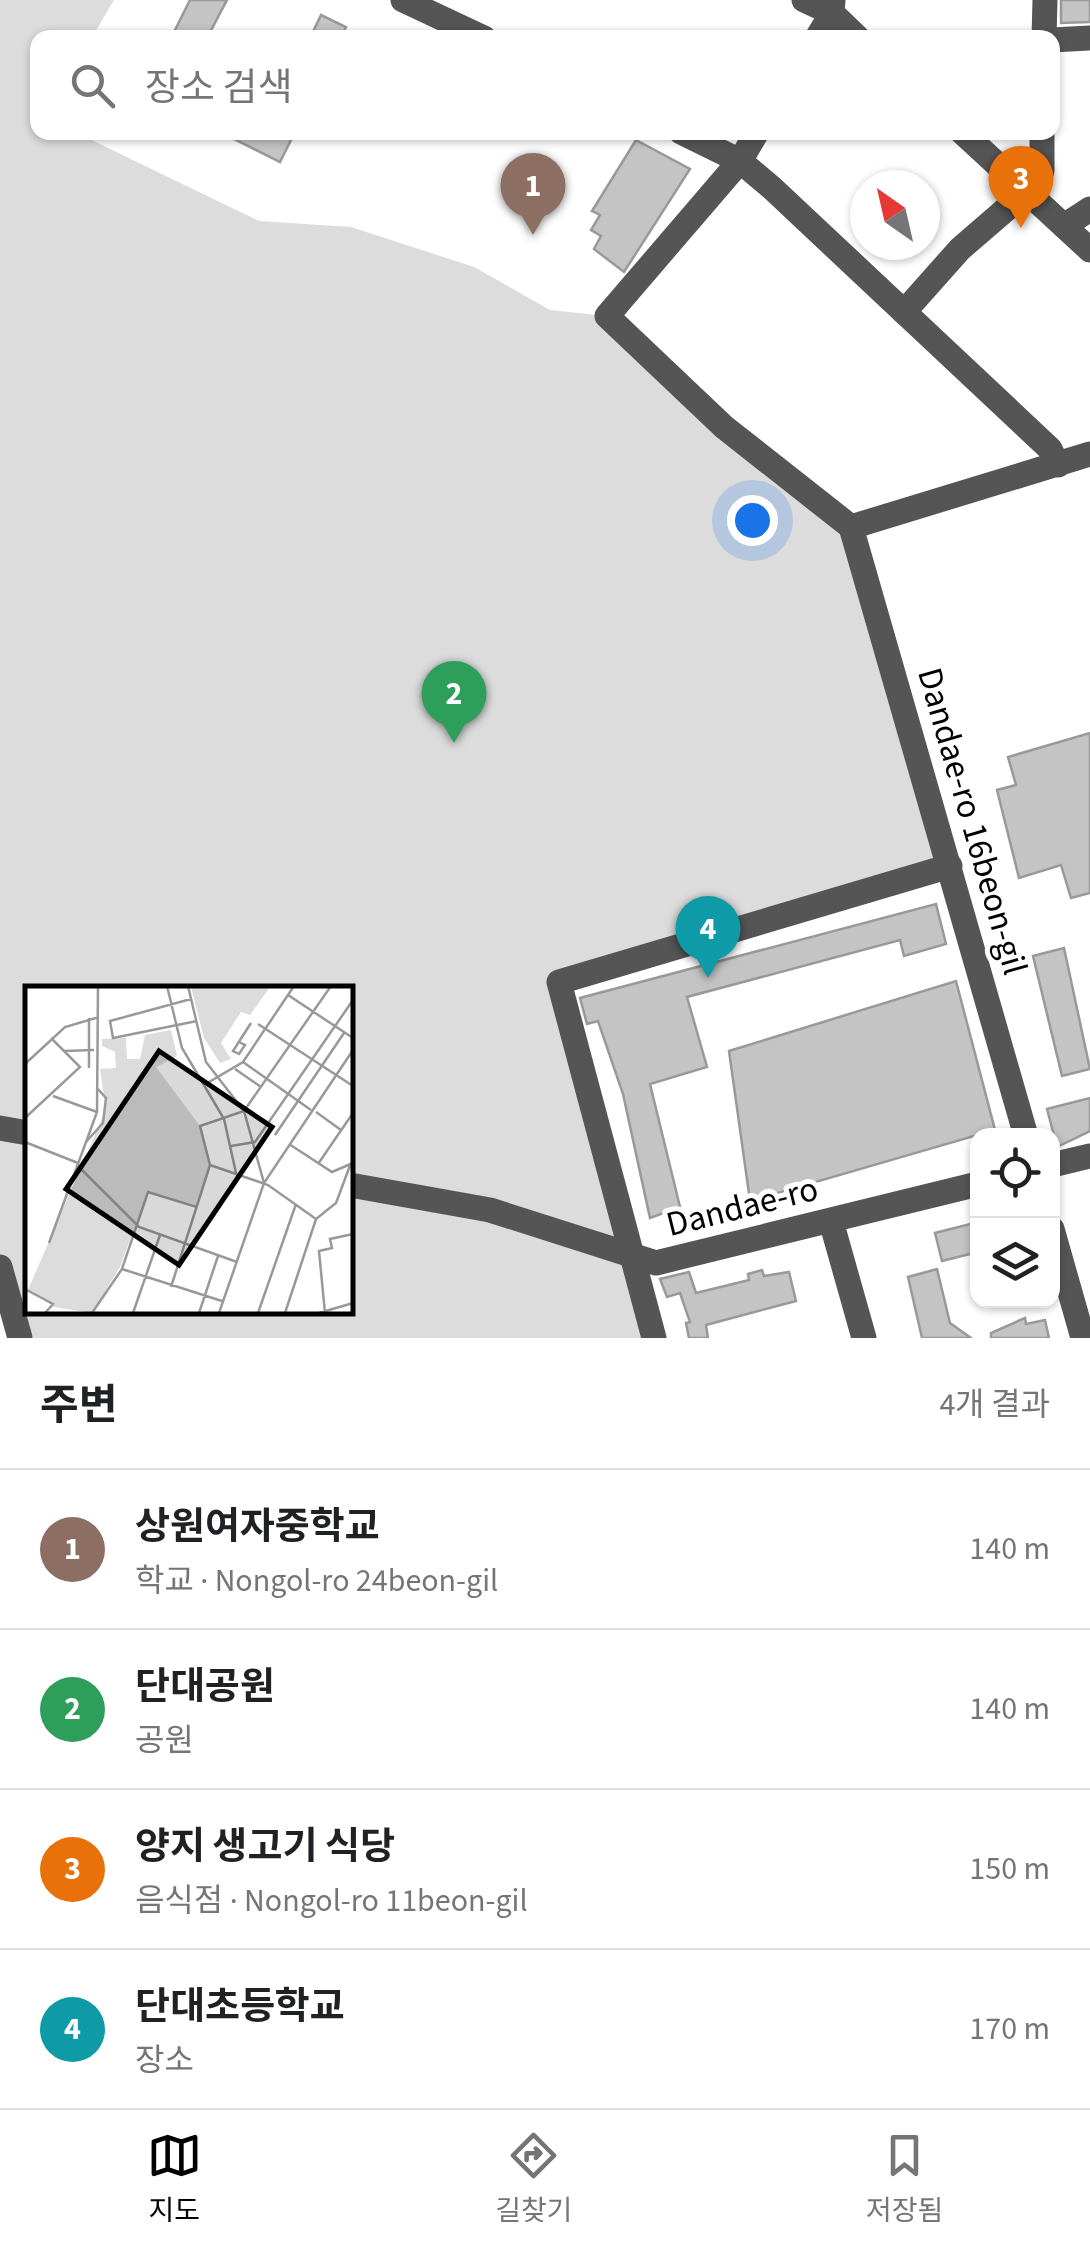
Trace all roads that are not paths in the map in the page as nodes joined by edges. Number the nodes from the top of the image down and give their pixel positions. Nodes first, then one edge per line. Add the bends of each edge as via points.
1 (403, 0) edge
2 (804, 0) edge
3 (1045, 0) edge
4 (832, 7) edge
5 (459, 11) edge
6 (477, 30) edge
7 (821, 30) edge
8 (851, 30) edge
9 (1044, 30) edge
10 (1090, 38) edge
11 (1060, 40) edge
12 (697, 140) edge
13 (752, 140) edge
14 (971, 140) edge
15 (1042, 140) edge
16 (740, 161) junction
17 (1026, 192) junction
18 (1090, 209) edge
19 (1064, 226) junction
20 (1090, 250) edge
21 (904, 312) junction
22 (1090, 454) edge
23 (1058, 465) junction
24 (851, 527) junction
25 (950, 866) junction
26 (0, 1128) edge
27 (1024, 1128) edge
28 (25, 1132) edge
29 (1090, 1156) edge
30 (1060, 1163) edge
31 (352, 1185) edge
32 (970, 1186) edge
33 (830, 1221) junction
34 (1060, 1256) edge
35 (633, 1257) junction
36 (0, 1267) edge
37 (20, 1338) edge
38 (654, 1338) edge
39 (864, 1338) edge
40 (1083, 1338) edge

1 - 5 street
2 - 4 street
3 - 9 street
4 - 7 street
4 - 8 street
5 - 6 street
10 - 11 street
12 - 16 street
13 - 16 street
14 - 17 street
15 - 17 street via 1042,171
16 - 21 street
16 - 24 street via 608,316 724,427
17 - 19 street
17 - 21 street via 960,249
18 - 19 street
19 - 20 street
21 - 23 street via 1050,449
22 - 23 street
23 - 24 street
24 - 25 street, Dandae-ro 16beon-gil
25 - 27 street, Dandae-ro 16beon-gil
25 - 35 street via 558,982
26 - 28 street
29 - 30 street
31 - 35 street, Dandae-ro via 490,1210
32 - 33 street, Dandae-ro
33 - 35 street, Dandae-ro via 656,1263
33 - 39 street
34 - 40 street
35 - 38 street
36 - 37 street

